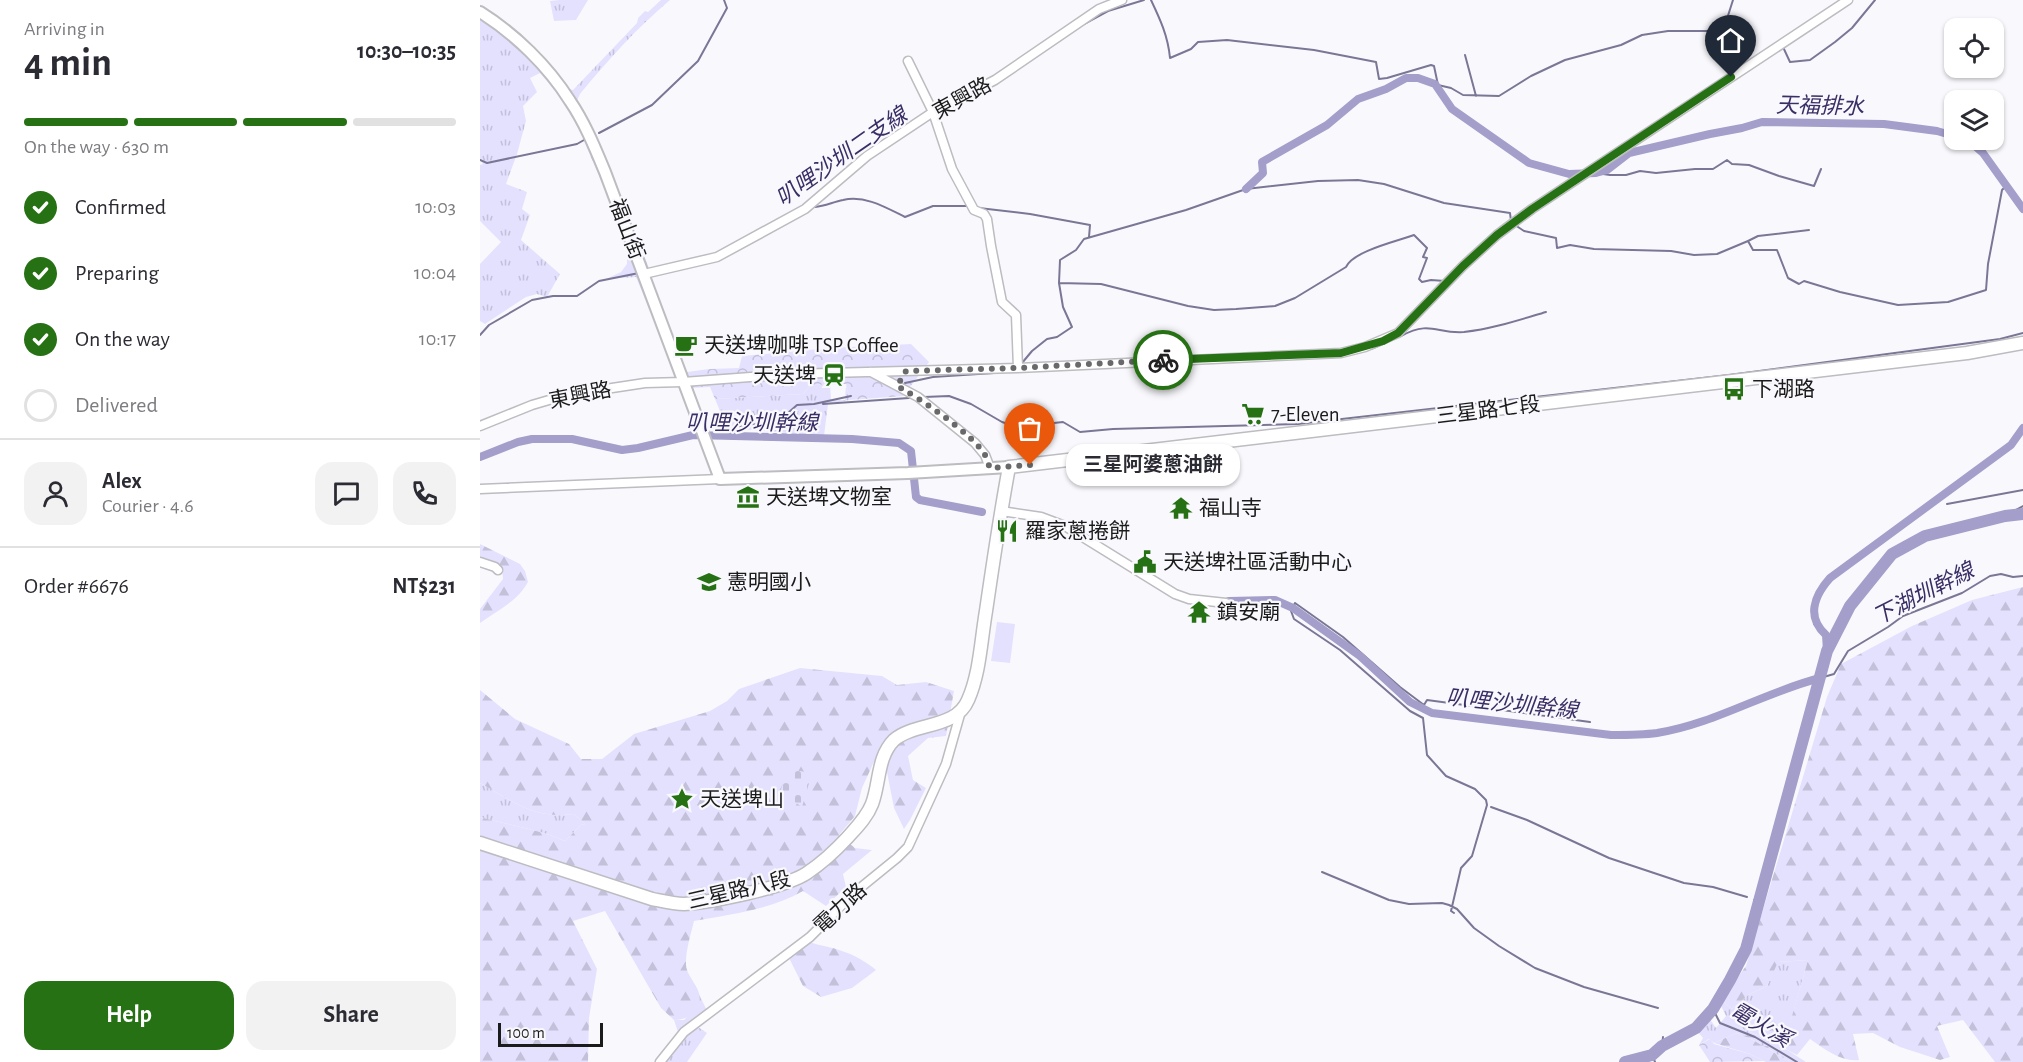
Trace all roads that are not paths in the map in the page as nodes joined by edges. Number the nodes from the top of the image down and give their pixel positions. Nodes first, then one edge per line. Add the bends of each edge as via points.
1 (1122, 0) edge
2 (1848, 0) edge
3 (480, 12) edge
4 (908, 61) dead end
5 (933, 112) junction
6 (644, 274) junction
7 (2023, 343) edge
8 (1018, 368) junction
9 (906, 371) junction
10 (870, 372) junction
11 (683, 382) junction
12 (897, 386) junction
13 (480, 426) edge
14 (1009, 467) junction
15 (990, 468) junction
16 (720, 479) junction
17 (480, 489) edge
18 (1001, 511) junction
19 (482, 564) edge
20 (498, 570) dead end
21 (1226, 603) dead end
22 (961, 711) junction
23 (480, 843) edge
24 (660, 1062) edge

1 - 5 street, 東興路 via 1099,9 995,80
2 - 8 street, 東興路 via 1532,209 1463,266 1398,333 1341,353
3 - 6 street, 福山街 via 526,49 570,100 598,156
4 - 5 street
5 - 6 street, 東興路 via 867,156 805,209 757,236 709,259
5 - 8 street via 952,169 974,210 987,219 1002,302 1016,315
6 - 11 street, 福山街
7 - 14 main road, 三星路七段 via 1967,353
8 - 9 street, 東興路
9 - 10 street, 東興路
9 - 12 street
10 - 11 street, 東興路
10 - 12 street
11 - 13 street, 東興路 via 645,383 566,395
11 - 16 street, 福山街
12 - 15 street via 918,397 975,443
14 - 15 street
14 - 18 main road
15 - 16 street
16 - 17 street
18 - 21 street via 1041,517 1065,526 1175,594
18 - 22 main road via 975,675
19 - 20 street
22 - 23 main road, 三星路八段 via 893,741 878,772 872,804 863,819 806,874 777,886 682,904 652,899
22 - 24 street, 電力路 via 946,764 908,847 854,892 810,937 684,1032

